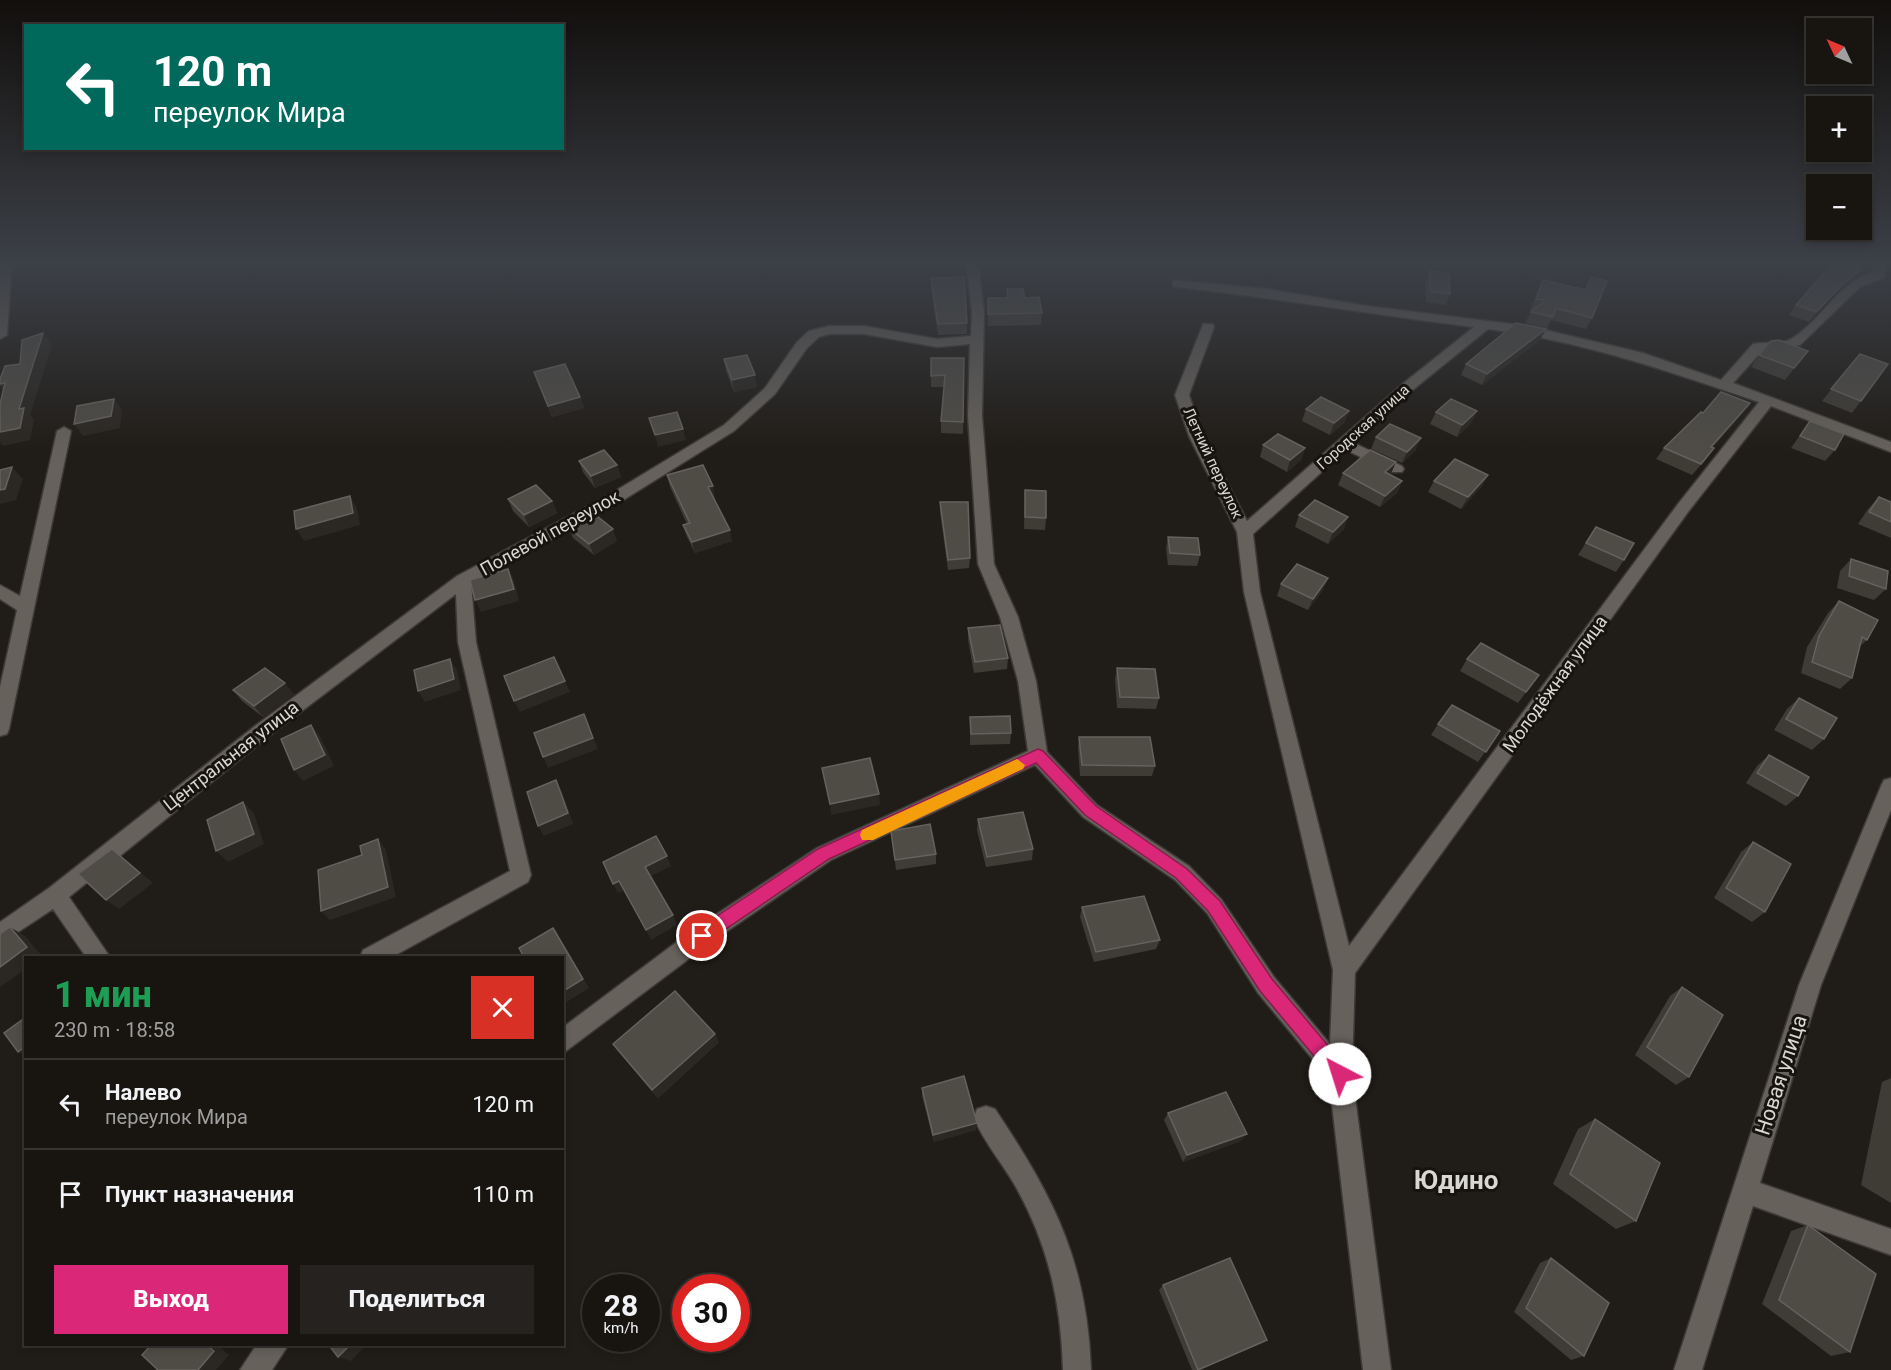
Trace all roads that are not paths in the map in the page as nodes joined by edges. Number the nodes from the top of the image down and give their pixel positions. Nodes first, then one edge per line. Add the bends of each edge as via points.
1 (977, 326) edge
2 (1484, 326) joint
3 (1810, 326) edge
4 (1208, 327) dead end
5 (976, 340) junction
6 (1723, 386) junction
7 (1768, 400) junction
8 (64, 431) dead end
9 (1346, 444) junction
10 (1891, 447) edge
11 (1397, 469) edge
12 (1245, 532) junction
13 (463, 580) junction
14 (0, 591) edge
15 (26, 608) junction
16 (0, 729) edge
17 (1038, 755) junction
18 (1891, 786) edge
19 (56, 895) junction
20 (0, 934) edge
21 (98, 956) edge
22 (373, 956) edge
23 (1344, 970) junction
24 (564, 1041) edge
25 (1340, 1074) junction
26 (986, 1118) dead end
27 (1743, 1190) junction
28 (1891, 1242) edge
29 (273, 1346) edge
30 (254, 1370) edge
31 (1077, 1370) edge
32 (1377, 1370) edge
33 (1688, 1370) edge

1 - 5 street
2 - 6 street via 1528,330 1638,356
2 - 9 street, Городская улица via 1410,385
3 - 6 street via 1793,343 1758,347
4 - 12 street, Летний переулок via 1182,395 1196,436
5 - 13 street, Полевой переулок via 937,343 864,330 814,334 770,391 729,428 612,500
5 - 17 street via 979,350 975,416 986,564 1009,617 1027,681
6 - 7 street
7 - 10 street
7 - 23 street, Молодёжная улица via 1683,508
8 - 15 street
9 - 11 street
9 - 12 street, Городская улица
12 - 23 street via 1252,592
13 - 19 street, Центральная улица via 262,731
13 - 22 street, Полевой переулок via 467,642 520,875
14 - 15 street
15 - 16 street
17 - 24 street via 824,854 702,936
17 - 25 street via 1090,811 1182,873 1214,906 1266,985
18 - 27 street, Новая улица via 1810,985
19 - 20 street, Центральная улица
19 - 21 street
23 - 25 street
25 - 32 street
26 - 31 street via 1019,1166 1065,1263 1077,1332
27 - 28 street
27 - 33 street, Новая улица
29 - 30 street

